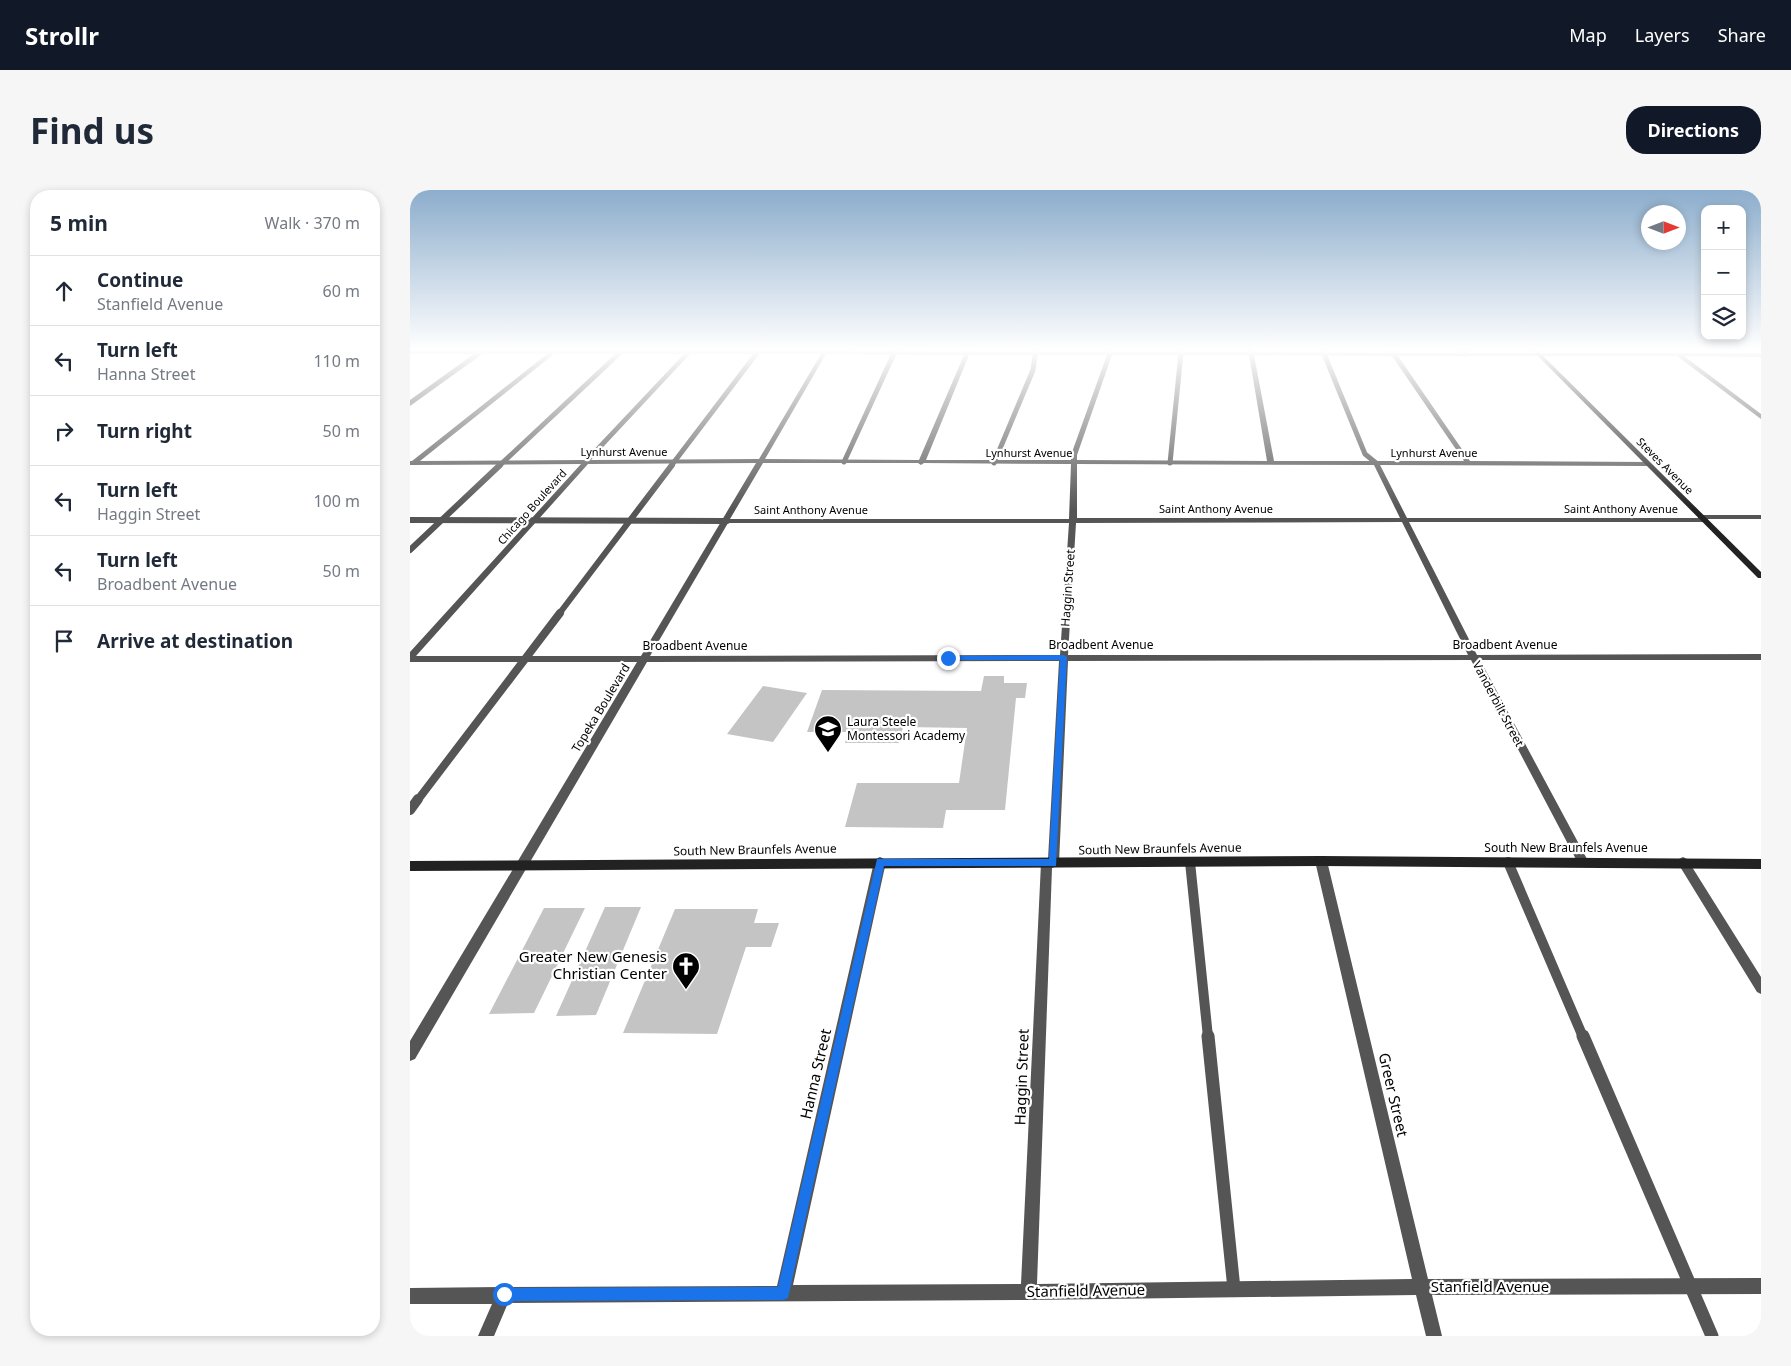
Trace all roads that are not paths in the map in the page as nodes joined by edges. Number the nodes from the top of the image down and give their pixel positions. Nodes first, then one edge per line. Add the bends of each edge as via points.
1 (489, 402) edge
2 (567, 402) edge
3 (642, 402) edge
4 (720, 402) edge
5 (795, 402) edge
6 (871, 402) edge
7 (946, 402) edge
8 (1019, 402) edge
9 (1092, 402) edge
10 (1177, 402) edge
11 (1260, 402) edge
12 (1342, 402) edge
13 (1427, 402) edge
14 (1586, 402) edge
15 (1742, 402) edge
16 (1761, 417) edge
17 (504, 462) junction
18 (586, 462) junction
19 (674, 462) junction
20 (759, 462) junction
21 (844, 462) junction
22 (921, 463) junction
23 (994, 463) junction
24 (1074, 463) junction
25 (1170, 463) junction
26 (1271, 463) junction
27 (1376, 463) junction
28 (1468, 463) junction
29 (412, 464) edge
30 (1648, 464) junction
31 (1761, 517) edge
32 (1703, 518) junction
33 (410, 520) edge
34 (442, 520) junction
35 (533, 520) junction
36 (1073, 520) junction
37 (1405, 520) junction
38 (629, 521) junction
39 (727, 521) junction
40 (410, 550) edge
41 (1761, 576) edge
42 (1064, 657) junction
43 (1761, 657) edge
44 (410, 658) edge
45 (1474, 658) junction
46 (524, 659) junction
47 (645, 659) junction
48 (410, 810) edge
49 (1320, 861) junction
50 (880, 862) junction
51 (1190, 862) junction
52 (1508, 862) junction
53 (1583, 862) junction
54 (1683, 862) junction
55 (1050, 863) junction
56 (1761, 864) edge
57 (522, 865) junction
58 (410, 866) edge
59 (1761, 988) edge
60 (410, 1054) edge
61 (1690, 1286) junction
62 (1761, 1286) edge
63 (1422, 1287) junction
64 (1234, 1289) junction
65 (1029, 1292) junction
66 (783, 1293) junction
67 (504, 1294) junction
68 (410, 1296) edge
69 (486, 1336) edge
70 (1434, 1336) edge
71 (1712, 1336) edge

1 - 29 street
2 - 17 lane
3 - 18 street, Chicago Boulevard
4 - 19 lane
5 - 20 street, Topeka Boulevard
6 - 21 lane
7 - 22 street
8 - 23 lane
9 - 24 street, Haggin Street
10 - 25 lane
11 - 26 street
12 - 27 lane via 1365,454
13 - 28 street
14 - 30 main road, Steves Avenue
15 - 16 street
17 - 18 street, Lynhurst Avenue
17 - 29 street, Lynhurst Avenue
17 - 34 lane
18 - 19 street, Lynhurst Avenue
18 - 35 street, Chicago Boulevard
19 - 20 street, Lynhurst Avenue
19 - 38 lane
20 - 21 street, Lynhurst Avenue
20 - 39 street, Topeka Boulevard
21 - 22 street, Lynhurst Avenue
22 - 23 street, Lynhurst Avenue
23 - 24 street, Lynhurst Avenue
24 - 25 street, Lynhurst Avenue
24 - 36 street, Haggin Street
25 - 26 street, Lynhurst Avenue
26 - 27 street, Lynhurst Avenue
27 - 28 street, Lynhurst Avenue
27 - 37 street, Vanderbilt Street
28 - 30 street, Lynhurst Avenue
30 - 32 main road, Steves Avenue
31 - 32 street, Saint Anthony Avenue
32 - 37 street, Saint Anthony Avenue
32 - 41 main road, Steves Avenue
33 - 34 lane
34 - 35 lane
34 - 40 lane
35 - 38 lane
35 - 44 street, Chicago Boulevard
36 - 37 street, Saint Anthony Avenue
36 - 39 street, Saint Anthony Avenue
36 - 42 street, Haggin Street
37 - 45 street, Vanderbilt Street
38 - 39 lane
38 - 46 lane
39 - 47 street, Topeka Boulevard
42 - 45 street, Broadbent Avenue
42 - 47 street, Broadbent Avenue
42 - 55 street, Haggin Street
43 - 45 street, Broadbent Avenue
44 - 46 street, Broadbent Avenue
45 - 53 street, Vanderbilt Street
46 - 47 street, Broadbent Avenue
46 - 48 lane
47 - 57 street, Topeka Boulevard
49 - 51 main road, South New Braunfels Avenue
49 - 52 main road, South New Braunfels Avenue
49 - 63 street, Greer Street
50 - 55 main road, South New Braunfels Avenue
50 - 57 main road, South New Braunfels Avenue
50 - 66 street, Hanna Street
51 - 55 main road, South New Braunfels Avenue
51 - 64 lane
52 - 53 main road, South New Braunfels Avenue
52 - 61 lane
53 - 54 main road, South New Braunfels Avenue
54 - 56 main road, South New Braunfels Avenue
54 - 59 street
55 - 65 street, Haggin Street
57 - 58 main road, South New Braunfels Avenue
57 - 60 street, Topeka Boulevard
61 - 62 street, Stanfield Avenue
61 - 63 street, Stanfield Avenue
61 - 71 lane
63 - 64 street, Stanfield Avenue
63 - 70 street, Greer Street
64 - 65 street, Stanfield Avenue
65 - 66 street, Stanfield Avenue
66 - 67 street, Stanfield Avenue
67 - 68 street, Stanfield Avenue
67 - 69 street

